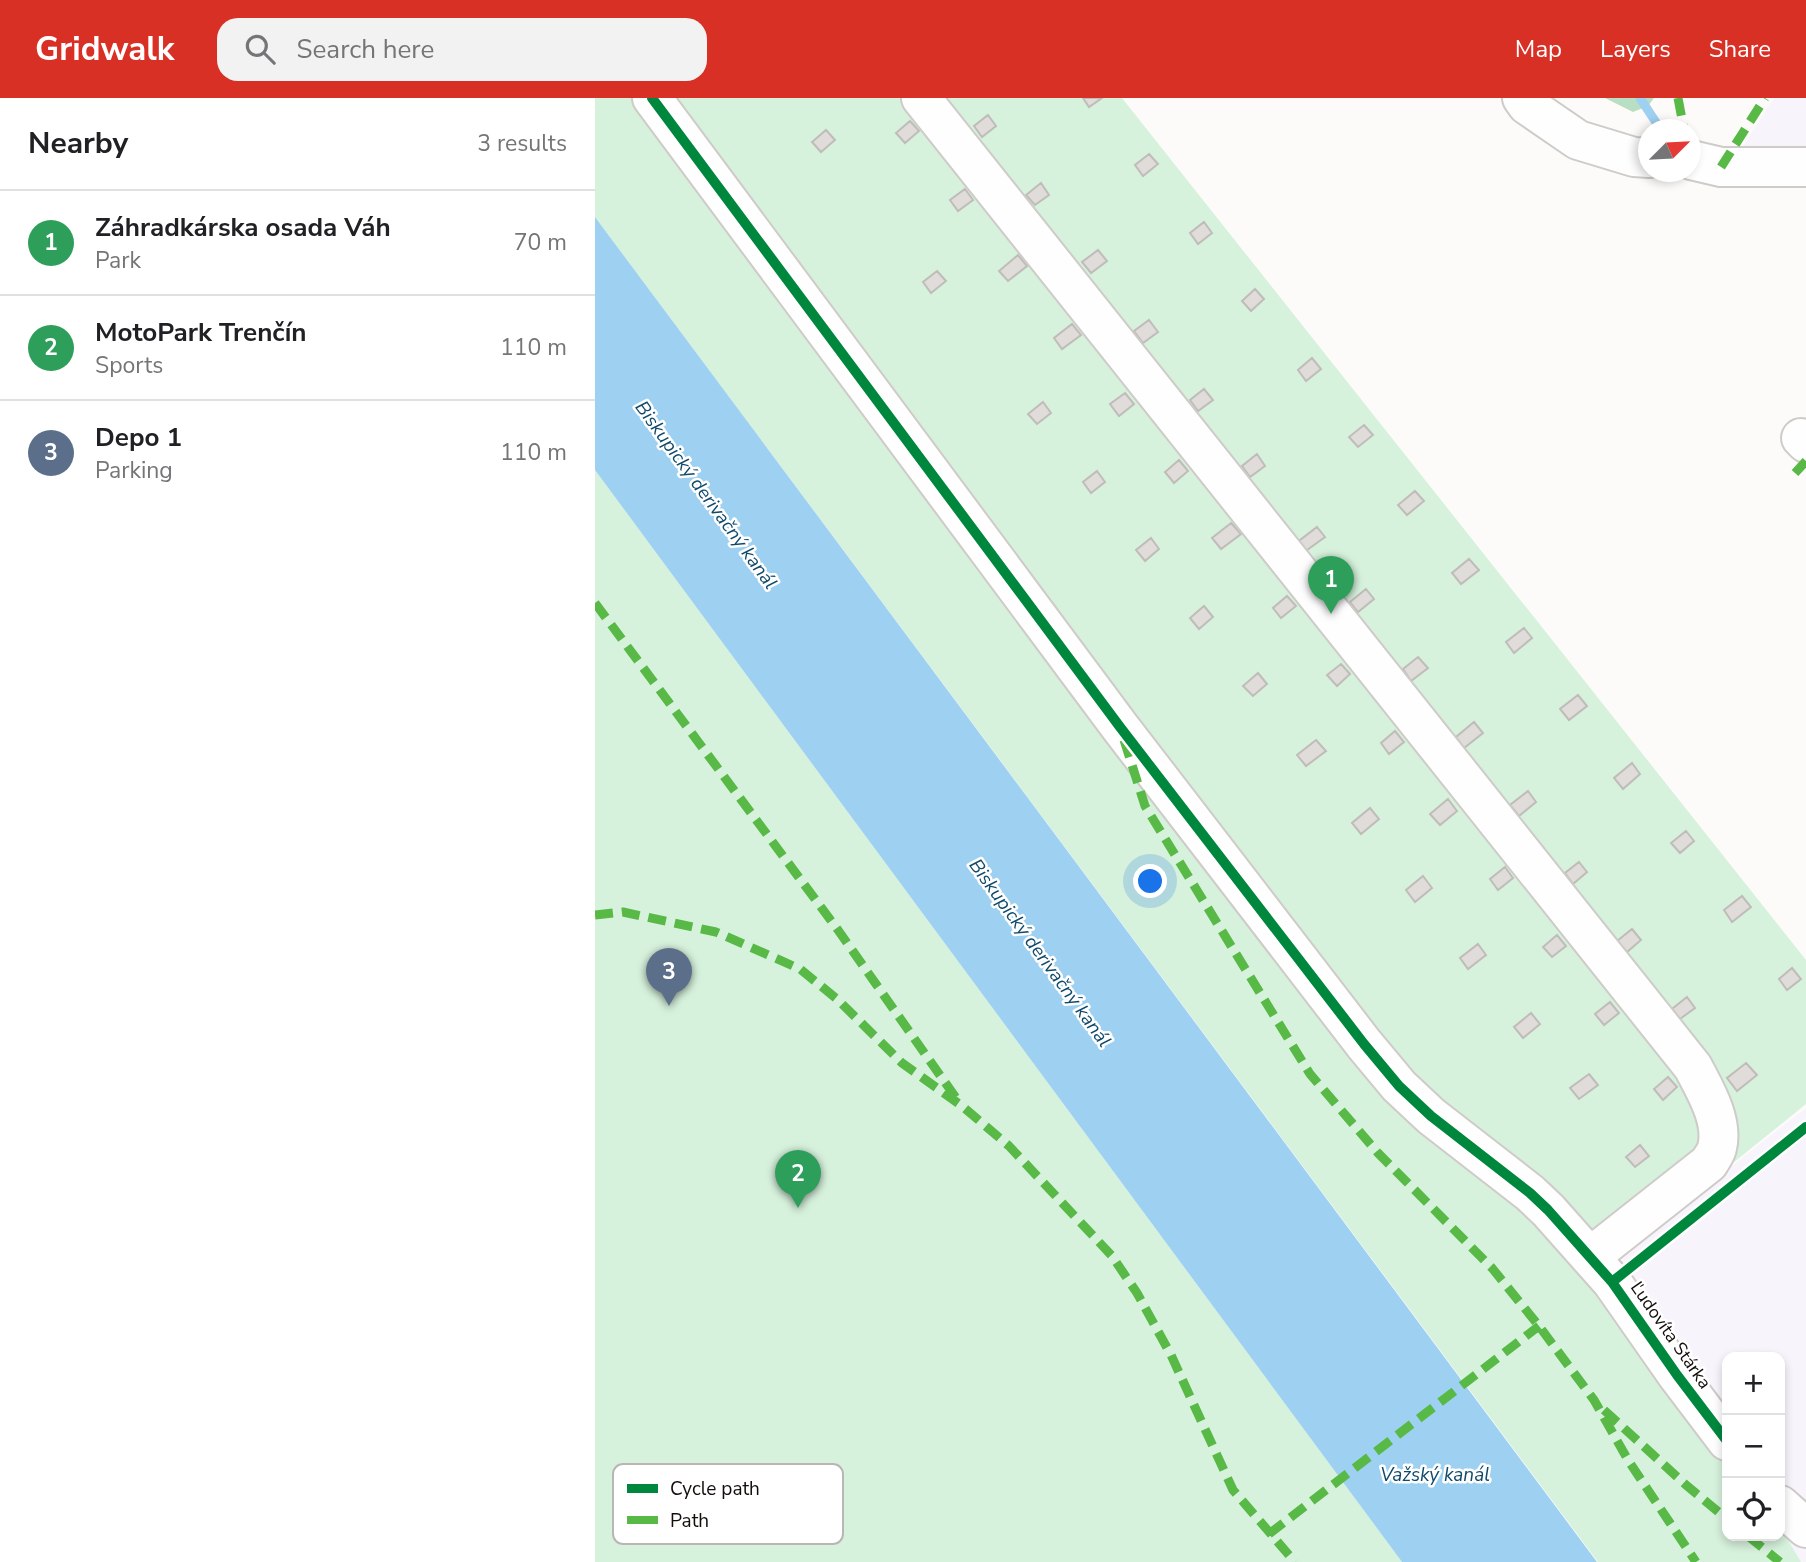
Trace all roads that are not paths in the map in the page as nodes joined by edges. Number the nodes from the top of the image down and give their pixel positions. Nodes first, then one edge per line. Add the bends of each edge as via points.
1 (652, 98) edge
2 (921, 98) edge
3 (1522, 98) edge
4 (1638, 157) edge
5 (1701, 162) edge
6 (1806, 167) edge
7 (1601, 1270) junction
8 (1722, 1434) edge
9 (1785, 1509) edge
10 (1806, 1528) edge

1 - 7 lane, Ľudovíta Stárka via 1120,727 1364,1044 1415,1101 1529,1193
2 - 7 lane via 1693,1067 1709,1097 1717,1149 1709,1163
3 - 4 lane via 1578,140
5 - 6 lane via 1721,167
7 - 8 lane, Ľudovíta Stárka
9 - 10 lane

